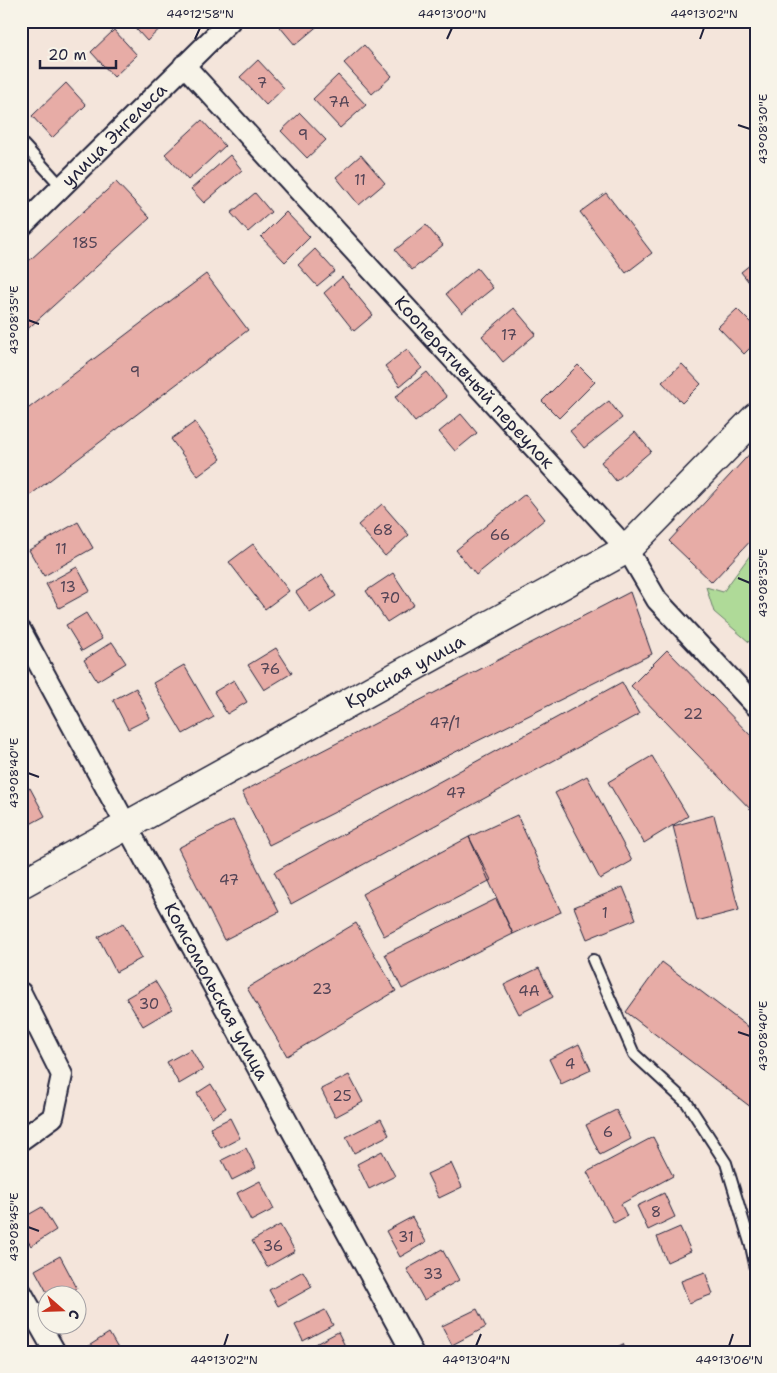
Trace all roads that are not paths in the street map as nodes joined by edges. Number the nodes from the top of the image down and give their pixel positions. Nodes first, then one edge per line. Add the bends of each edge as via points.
1 (230, 21) edge
2 (184, 65) junction
3 (21, 142) edge
4 (62, 187) junction
5 (21, 227) edge
6 (756, 417) edge
7 (627, 548) junction
8 (21, 631) edge
9 (756, 706) edge
10 (127, 825) junction
11 (21, 884) edge
12 (593, 960) dead end
13 (21, 992) edge
14 (21, 1140) edge
15 (756, 1269) edge
16 (21, 1292) edge
17 (55, 1352) edge
18 (412, 1352) edge

1 - 2 street, улица Энгельса
2 - 4 street, улица Энгельса
2 - 7 street, Кооперативный переулок
3 - 4 lane
4 - 5 street, улица Энгельса
6 - 7 street, Красная улица
7 - 9 street, Кооперативный переулок via 657,600
7 - 10 street, Красная улица
8 - 10 street, Комсомольская улица
10 - 11 street, Красная улица
10 - 18 street, Комсомольская улица
12 - 15 lane via 634,1054 687,1103 726,1163
13 - 14 street via 62,1075 54,1117
16 - 17 street

